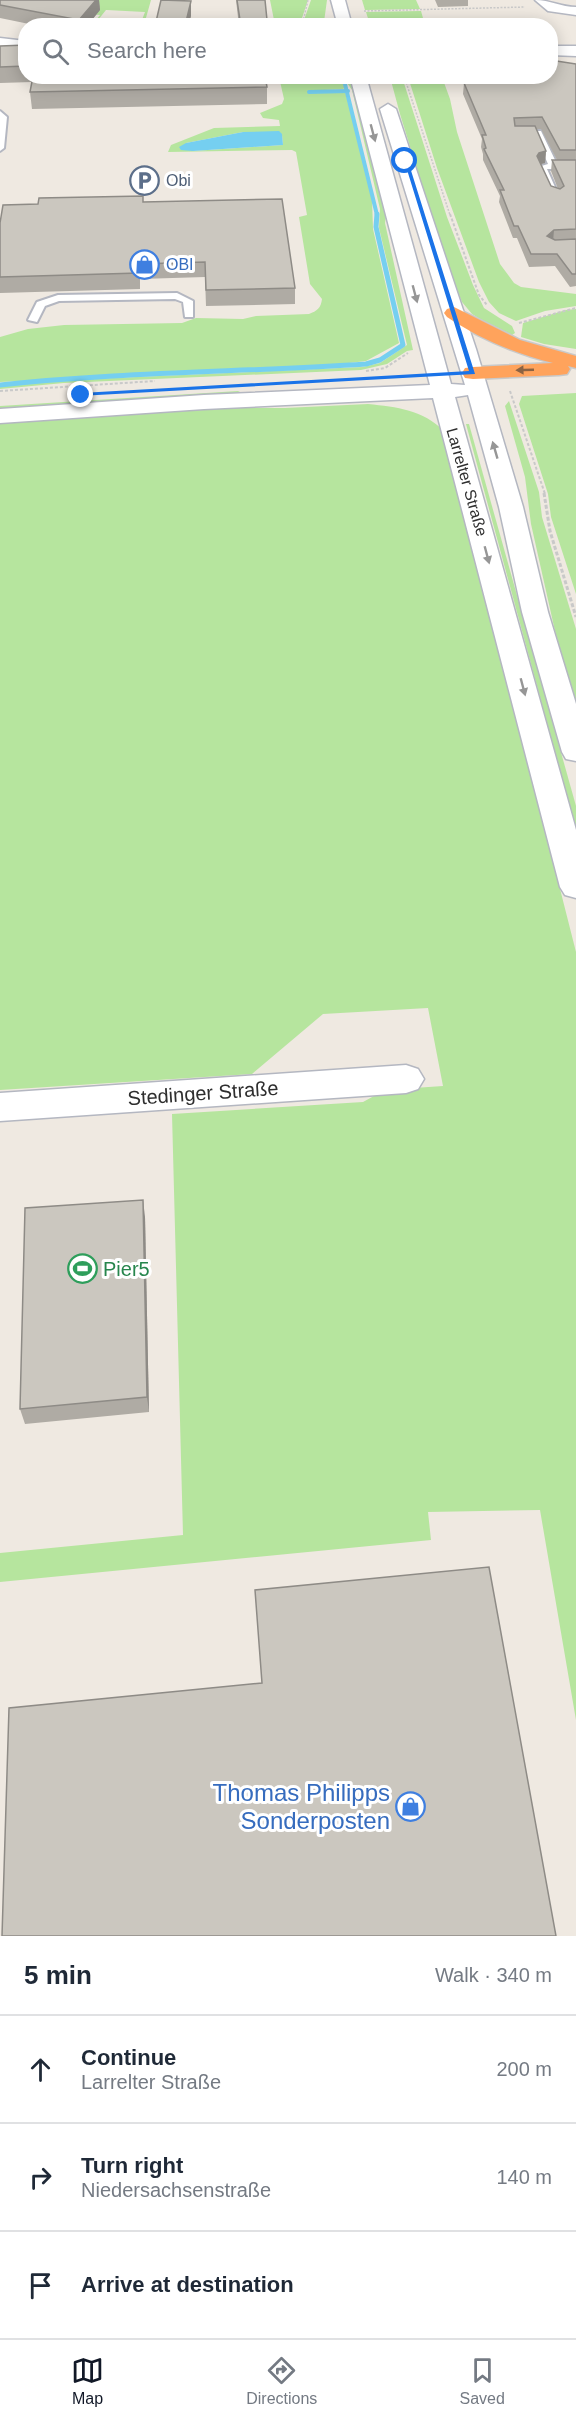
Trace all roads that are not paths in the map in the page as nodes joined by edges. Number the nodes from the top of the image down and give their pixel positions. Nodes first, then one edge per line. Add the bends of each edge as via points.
1 (338, 0) edge
2 (544, 3) edge
3 (576, 11) edge
4 (343, 18) edge
5 (0, 42) edge
6 (18, 45) edge
7 (558, 50) edge
8 (576, 51) edge
9 (360, 84) edge
10 (384, 98) dead end
11 (0, 113) edge
12 (517, 133) edge
13 (0, 148) edge
14 (576, 166) edge
15 (554, 167) junction
16 (556, 197) edge
17 (454, 312) junction
18 (189, 315) dead end
19 (33, 320) dead end
20 (576, 362) edge
21 (570, 378) edge
22 (475, 381) junction
23 (439, 383) junction
24 (352, 395) junction
25 (0, 399) edge
26 (0, 416) edge
27 (449, 418) junction
28 (576, 752) edge
29 (576, 887) edge
30 (406, 1079) dead end
31 (0, 1107) edge

1 - 4 main road
2 - 3 main road via 558,10
5 - 6 main road
7 - 8 main road
9 -> 23 main road, Larrelter Straße
10 - 17 main road, Larrelter Straße
11 - 13 lane
12 - 15 lane via 538,133
14 - 15 lane
15 - 16 lane via 542,167
17 - 20 highway via 515,347
17 - 22 main road, Larrelter Straße
18 - 19 lane via 189,301 177,296 58,298 41,304
21 -> 22 highway
21 - 22 highway via 509,389
22 - 23 main road
28 -> 22 main road, Larrelter Straße
23 - 24 main road
23 - 25 main road
23 - 27 main road, Larrelter Straße
24 - 26 main road
24 - 27 main road
27 -> 29 main road, Larrelter Straße
30 - 31 main road, Stedinger Straße

